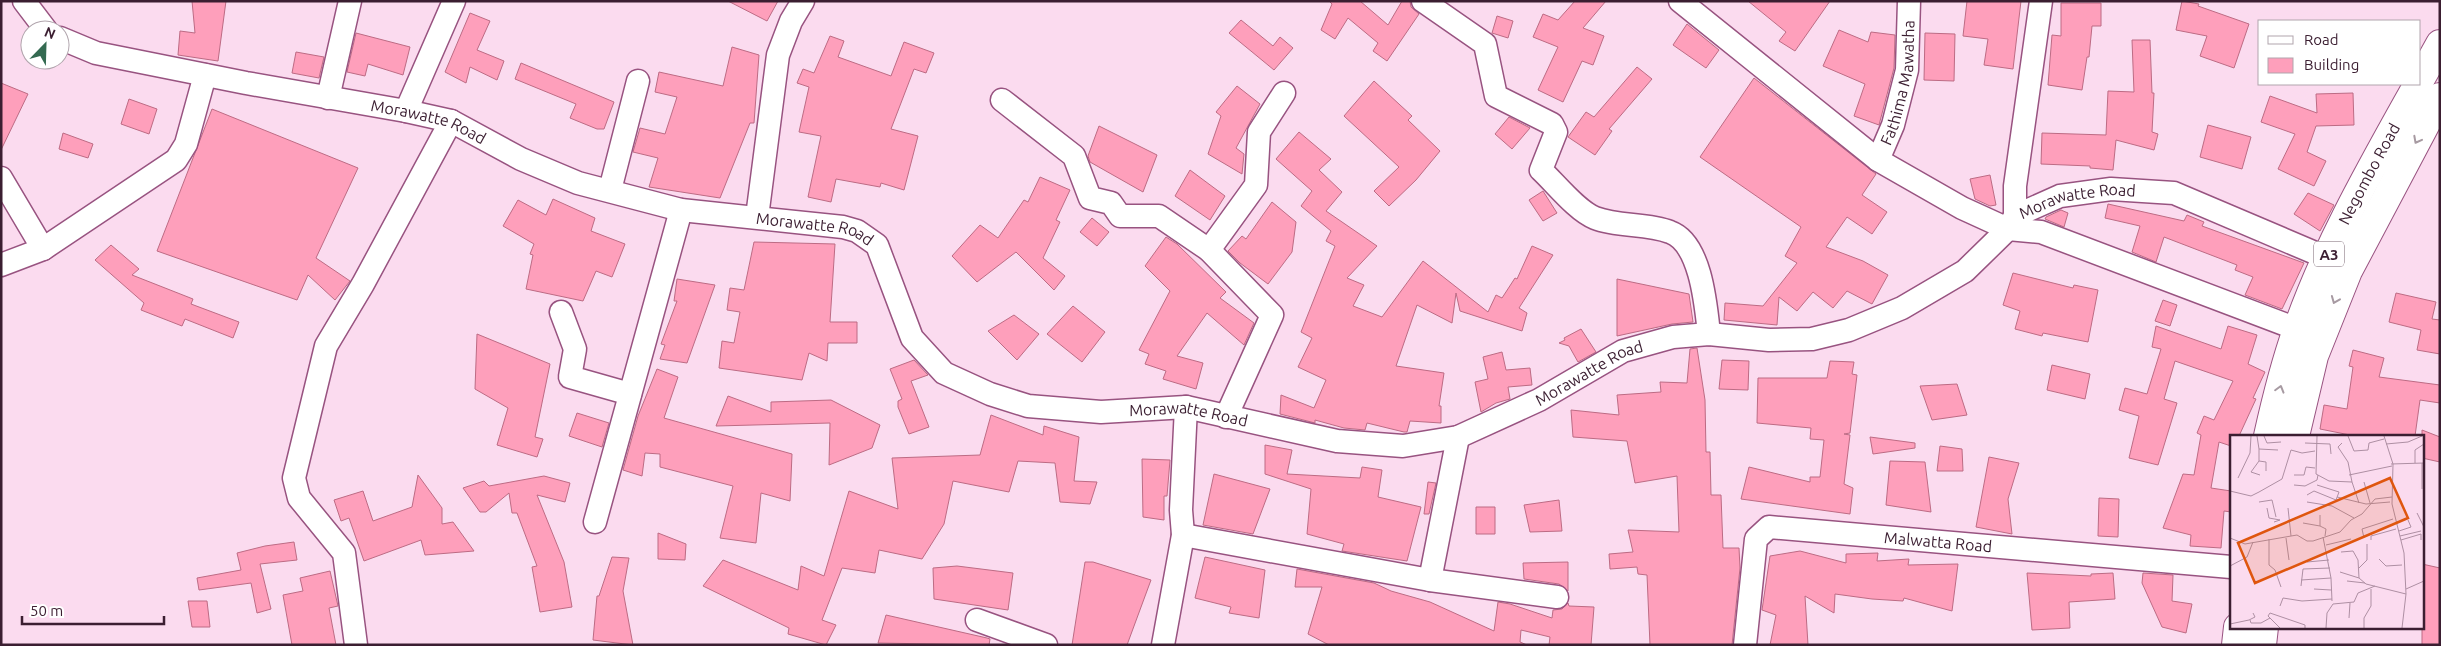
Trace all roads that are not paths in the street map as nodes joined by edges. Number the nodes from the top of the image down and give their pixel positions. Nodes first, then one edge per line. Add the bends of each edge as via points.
1 (24, 1) edge
2 (350, 1) edge
3 (454, 1) edge
4 (803, 1) edge
5 (1423, 1) edge
6 (1680, 1) edge
7 (1909, 1) edge
8 (2040, 1) edge
9 (38, 20) edge
10 (70, 42) edge
11 (2440, 44) edge
12 (206, 75) junction
13 (2421, 78) edge
14 (638, 81) dead end
15 (2417, 85) edge
16 (1284, 92) dead end
17 (2440, 97) edge
18 (328, 98) junction
19 (1002, 100) dead end
20 (406, 111) junction
21 (451, 121) junction
22 (1878, 160) junction
23 (1, 178) edge
24 (610, 190) junction
25 (680, 210) junction
26 (757, 218) junction
27 (2012, 222) junction
28 (43, 248) junction
29 (1209, 250) junction
30 (1, 265) edge
31 (2337, 265) junction
32 (561, 312) dead end
33 (2297, 329) junction
34 (1709, 334) junction
35 (630, 394) junction
36 (1186, 407) junction
37 (1226, 416) junction
38 (2268, 435) edge
39 (2295, 435) edge
40 (1458, 437) junction
41 (595, 522) dead end
42 (1183, 535) junction
43 (2230, 567) edge
44 (1430, 580) junction
45 (1558, 597) dead end
46 (977, 620) dead end
47 (2238, 628) edge
48 (2264, 628) edge
49 (356, 645) edge
50 (1046, 645) edge
51 (1163, 645) edge
52 (1745, 645) edge
53 (2236, 645) edge
54 (2262, 645) edge

1 - 9 street
2 - 18 street
3 - 20 street
4 - 26 street via 778,55
5 - 34 street via 1485,44 1496,96 1552,124 1556,132 1541,170 1580,207 1594,218 1671,232 1692,252 1703,287
6 - 22 street
7 - 22 street, Fathima Mawatha via 1907,70 1893,125
8 - 27 street
10 - 12 street, Morawatte Road via 96,53
11 - 13 highway
12 - 18 street, Morawatte Road
12 - 28 street via 186,144 176,160
14 - 24 street
15 - 31 highway, Negombo Road / A3 via 2367,176
16 - 29 street via 1259,132 1256,185
17 -> 31 highway, Negombo Road / A3
18 - 20 street, Morawatte Road
19 - 29 street via 1074,156 1090,198 1110,203 1120,216 1159,216
20 - 21 street, Morawatte Road
21 - 24 street, Morawatte Road via 521,159 578,183
21 - 49 street via 326,346 294,478 299,498 344,553
22 - 27 street via 1962,208
23 - 28 street
24 - 25 street, Morawatte Road
25 - 26 street, Morawatte Road
25 - 35 street
26 - 36 street, Morawatte Road via 843,226 857,230 877,245 912,338 944,373 990,394 1028,406 1101,412
27 - 31 street, Morawatte Road via 2060,196 2111,189 2174,193
27 - 33 street
27 - 34 street, Morawatte Road via 1965,271 1902,308 1849,330 1812,339 1769,340
28 - 30 street
29 - 37 street via 1272,314
31 - 33 highway, Negombo Road / A3
31 -> 39 highway, Negombo Road / A3
32 - 35 street via 575,349 570,377
38 -> 33 highway, Negombo Road / A3
34 - 40 street, Morawatte Road via 1673,337 1623,351 1539,400
35 - 41 street
36 - 37 street, Morawatte Road
36 - 42 street via 1181,510
37 - 40 street, Morawatte Road via 1337,441 1402,446
40 - 44 street
42 - 44 street
42 - 51 street
43 - 52 street, Malwatta Road via 1769,527 1756,539
44 - 45 street
46 - 50 street
47 - 53 highway
48 - 54 highway

